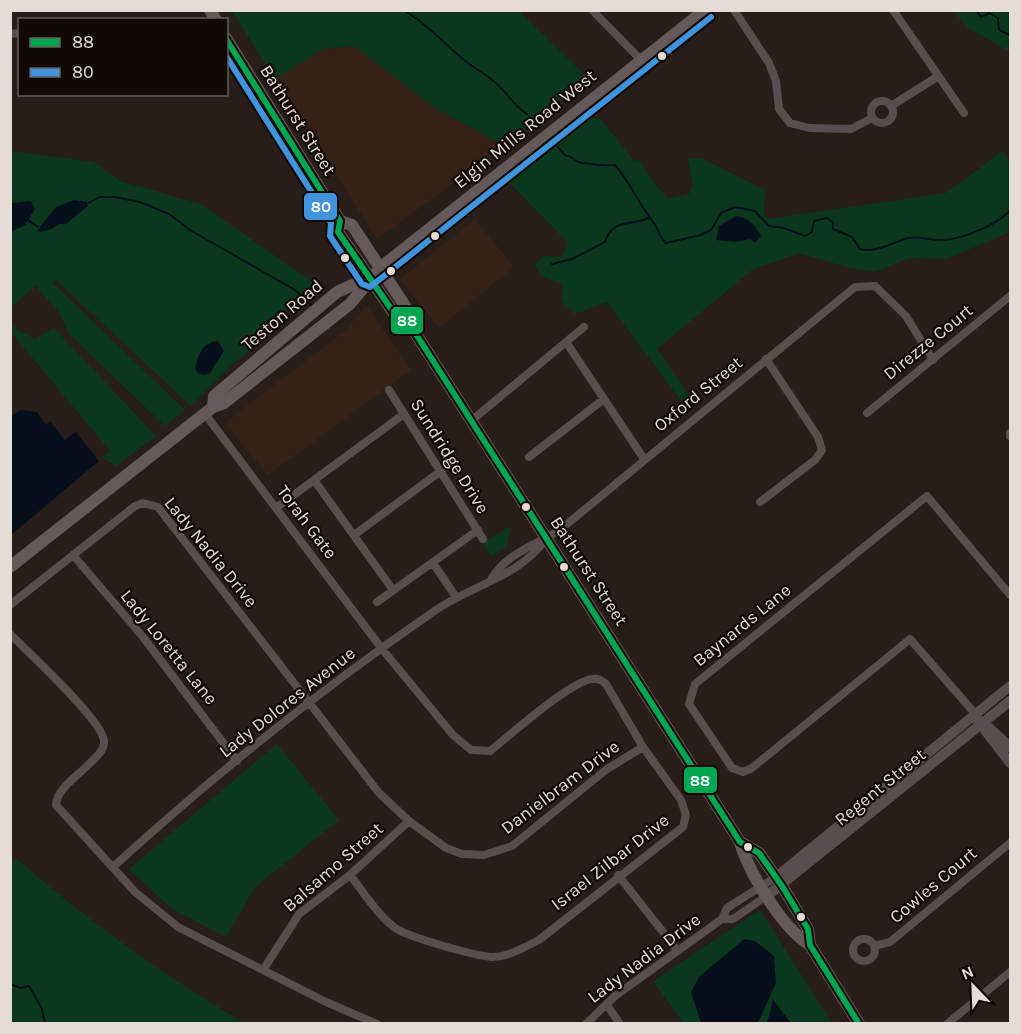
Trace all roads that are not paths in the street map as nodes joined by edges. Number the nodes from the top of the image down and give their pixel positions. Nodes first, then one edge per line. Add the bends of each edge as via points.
1 (592, 10) edge
2 (705, 10) edge
3 (734, 10) edge
4 (893, 10) edge
5 (228, 41) edge
6 (641, 60) junction
7 (937, 77) junction
8 (891, 106) junction
9 (964, 113) dead end
10 (872, 118) junction
11 (340, 221) junction
12 (380, 267) junction
13 (369, 278) junction
14 (1011, 296) edge
15 (407, 320) junction
16 (584, 327) dead end
17 (566, 342) junction
18 (766, 360) junction
19 (933, 360) junction
20 (389, 390) dead end
21 (604, 399) junction
22 (209, 410) junction
23 (867, 413) dead end
24 (404, 414) junction
25 (471, 421) junction
26 (529, 457) dead end
27 (644, 459) junction
28 (441, 471) junction
29 (314, 480) junction
30 (760, 502) dead end
31 (276, 508) junction
32 (478, 530) junction
33 (354, 536) junction
34 (483, 539) dead end
35 (546, 539) junction
36 (73, 555) junction
37 (433, 563) junction
38 (10, 567) edge
39 (393, 590) junction
40 (1011, 595) edge
41 (456, 597) junction
42 (377, 602) dead end
43 (10, 605) edge
44 (10, 634) edge
45 (382, 649) junction
46 (1011, 686) edge
47 (1011, 702) edge
48 (310, 703) junction
49 (975, 715) junction
50 (983, 725) junction
51 (643, 747) junction
52 (1011, 747) edge
53 (237, 761) junction
54 (1011, 763) edge
55 (409, 821) junction
56 (740, 842) junction
57 (1011, 843) edge
58 (113, 867) junction
59 (350, 875) junction
60 (618, 875) junction
61 (779, 882) junction
62 (765, 891) junction
63 (810, 945) junction
64 (874, 946) dead end
65 (678, 951) junction
66 (263, 970) junction
67 (1011, 972) edge
68 (608, 1005) junction
69 (377, 1023) edge
70 (586, 1023) edge
71 (620, 1023) edge
72 (859, 1023) edge
73 (947, 1023) edge

1 - 6 street
2 - 6 main road, Elgin Mills Road West
3 - 10 street via 769,63 776,81 779,109 790,123 809,128 850,129
4 - 7 street
5 - 11 main road, Bathurst Street
6 - 12 main road, Elgin Mills Road West
7 - 8 street
7 - 9 street
8 - 10 street via 876,102 871,108
8 - 10 street via 892,118 886,123
11 - 12 main road, Bathurst Street via 352,225
11 - 13 main road, Bathurst Street via 338,232
12 - 13 main road, Elgin Mills Road West
12 - 15 main road, Bathurst Street via 407,309
13 - 15 main road, Bathurst Street via 396,316
13 - 22 main road, Teston Road via 337,292 214,396
14 - 19 street, Direzze Court
15 - 25 main road, Bathurst Street
16 - 17 street
17 - 21 street
17 - 25 street
18 - 19 street, Oxford Street via 855,287 874,286 906,316
18 - 27 street, Oxford Street
18 - 30 street via 818,437 822,450 815,460
19 - 23 street, Direzze Court
20 - 24 street, Sundridge Drive
21 - 26 street
21 - 27 street
22 - 31 street, Torah Gate
22 - 38 main road, Teston Road
24 - 28 street, Sundridge Drive
24 - 29 street
25 - 35 main road, Bathurst Street
27 - 35 street, Oxford Street
28 - 32 street, Sundridge Drive
28 - 33 street
29 - 31 street
29 - 33 street
31 - 45 street, Torah Gate
32 - 34 street, Sundridge Drive
32 - 37 street
33 - 39 street
35 - 41 street, Lady Dolores Avenue via 533,556 507,575 492,578
35 - 56 main road, Bathurst Street
36 - 43 street, Lady Nadia Drive
36 - 48 street, Lady Nadia Drive via 135,506 143,503 158,507
36 - 53 street, Lady Loretta Lane via 143,637
37 - 39 street
37 - 41 street
39 - 42 street
40 - 49 street, Baynards Lane via 927,496 695,684 689,704 732,768 743,772 910,639
41 - 45 street, Lady Dolores Avenue
44 - 58 street via 103,733 105,742 100,753 58,793 56,805
45 - 48 street, Lady Dolores Avenue
45 - 51 street, Israel Zilbar Drive via 453,735 471,750 490,751 570,689 592,678 606,684
46 - 49 street, Regent Street
47 - 50 street, Regent Street
48 - 53 street, Lady Dolores Avenue
48 - 55 street, Danielbram Drive via 372,785
49 - 50 street
49 - 61 street, Regent Street
50 - 52 street
50 - 54 street
50 - 61 street, Regent Street
51 - 55 street, Danielbram Drive via 607,769 501,851 462,854 446,848
51 - 60 street, Israel Zilbar Drive via 681,800 686,821
53 - 58 street, Lady Dolores Avenue
55 - 59 street, Balsamo Street
56 - 61 main road, Bathurst Street via 759,853
56 - 62 main road, Bathurst Street via 746,862
57 - 64 street, Cowles Court via 890,942
58 - 66 street via 135,892 178,927
59 - 60 street, Israel Zilbar Drive via 396,929 492,957 515,952 539,940
59 - 66 street, Balsamo Street via 299,914
60 - 65 street
61 - 62 street, Regent Street
61 - 63 main road, Bathurst Street via 808,929
62 - 63 main road, Bathurst Street via 796,936
62 - 65 street, Lady Nadia Drive via 727,908 722,919
63 - 72 main road, Bathurst Street
65 - 68 street, Lady Nadia Drive
66 - 69 street
67 - 73 street
68 - 70 street, Lady Nadia Drive
68 - 71 street

